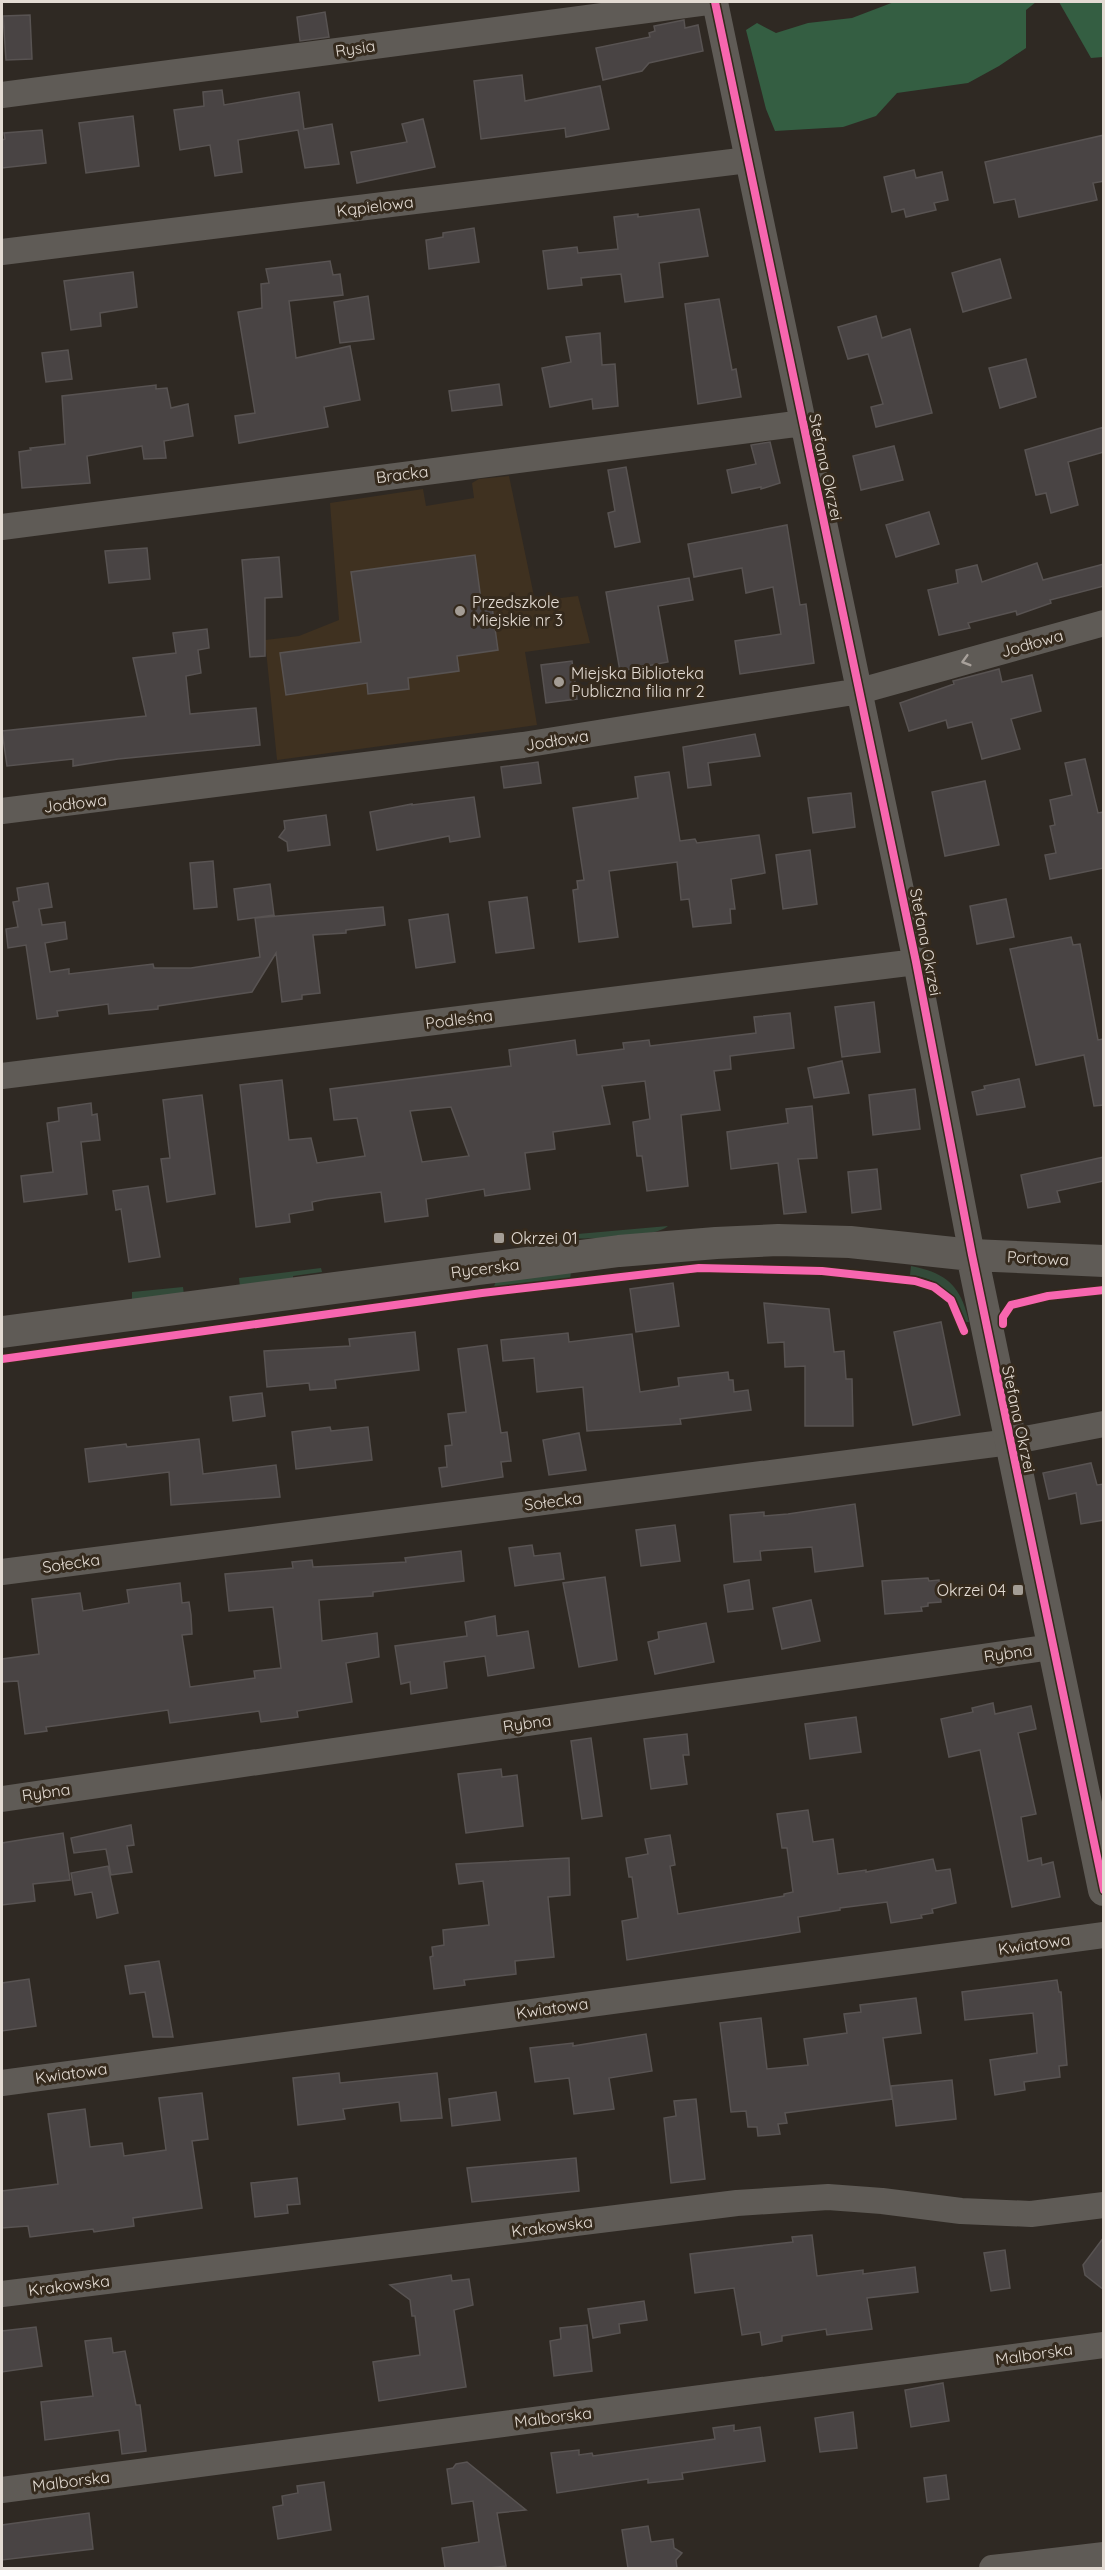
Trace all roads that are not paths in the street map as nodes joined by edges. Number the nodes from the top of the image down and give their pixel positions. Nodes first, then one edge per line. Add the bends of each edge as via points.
1 (708, 2) edge
2 (715, 2) edge
3 (2, 95) edge
4 (748, 160) junction
5 (2, 252) edge
6 (803, 423) junction
7 (2, 527) edge
8 (1104, 623) edge
9 (860, 691) junction
10 (2, 812) edge
11 (916, 962) junction
12 (2, 1076) edge
13 (972, 1254) junction
14 (1104, 1261) edge
15 (2, 1332) edge
16 (1104, 1424) edge
17 (1010, 1442) junction
18 (2, 1572) edge
19 (1052, 1647) junction
20 (2, 1798) edge
21 (1104, 1890) edge
22 (1104, 1935) edge
23 (2, 2083) edge
24 (1104, 2205) edge
25 (2, 2294) edge
26 (1104, 2344) edge
27 (2, 2490) edge
28 (1104, 2555) edge
29 (992, 2568) edge

1 - 3 street, Rysia
2 - 4 street, Stefana Okrzei
4 - 5 street, Kąpielowa
4 - 6 street, Stefana Okrzei
6 - 7 street, Bracka
6 - 9 street, Stefana Okrzei
8 -> 9 street, Jodłowa
9 - 10 street, Jodłowa via 523,745
9 - 11 street, Stefana Okrzei
11 - 12 street, Podleśna
11 - 13 street, Stefana Okrzei
13 - 14 street, Portowa
13 - 15 street, Rycerska via 850,1242 716,1243 619,1251
13 - 17 street, Stefana Okrzei
16 - 17 street, Sołecka
17 - 18 street, Sołecka
17 - 19 street, Stefana Okrzei
19 - 20 street, Rybna
19 - 21 street, Stefana Okrzei
22 - 23 street, Kwiatowa
24 - 25 street, Krakowska via 1031,2214 828,2197 738,2203
26 - 27 street, Malborska
28 - 29 street

